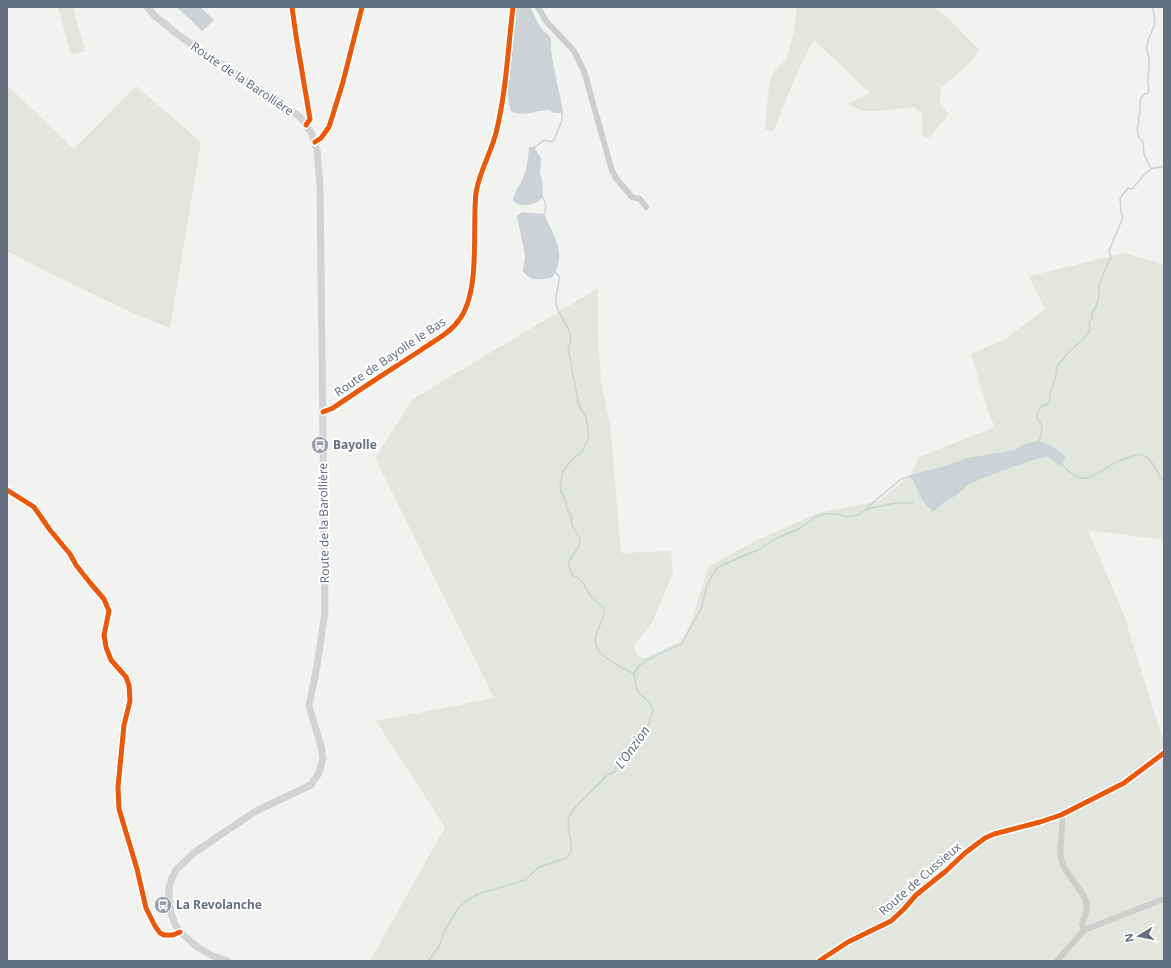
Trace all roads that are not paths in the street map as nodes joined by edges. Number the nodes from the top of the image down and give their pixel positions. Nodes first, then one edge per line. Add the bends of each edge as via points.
1 (147, 7) edge
2 (362, 7) edge
3 (513, 7) edge
4 (538, 7) edge
5 (315, 142) junction
6 (646, 207) dead end
7 (322, 412) junction
8 (7, 490) edge
9 (1164, 753) edge
10 (1061, 815) junction
11 (1164, 899) edge
12 (1084, 930) junction
13 (180, 932) junction
14 (228, 961) edge
15 (819, 961) edge
16 (1057, 961) edge

1 - 5 main road, Route de la Barollière via 181,37 300,117
2 - 5 street via 329,127
3 - 7 street, Route de Bayolle le Bas via 502,104 496,134 476,192 470,297 460,320 417,353 333,408
4 - 6 street via 546,21 574,51 584,71 612,171 632,197 640,199
5 - 7 main road, Route de la Barollière via 320,186
7 - 13 main road, Route de la Barollière via 325,612 309,706 323,758 319,773 311,785 256,811 195,852 176,870 169,887 169,899 171,913
8 - 13 street via 34,507 104,599 109,611 104,635 106,647 130,685 118,787 119,809 146,908 160,933 173,935
9 - 10 street, Route de Cussieux via 1124,783
10 - 12 street via 1063,826 1060,856 1086,902 1082,924
10 - 15 street, Route de Cussieux via 985,838 916,895 892,921 848,942
11 - 12 street
12 - 16 street
13 - 14 main road, Route de la Barollière via 197,947

